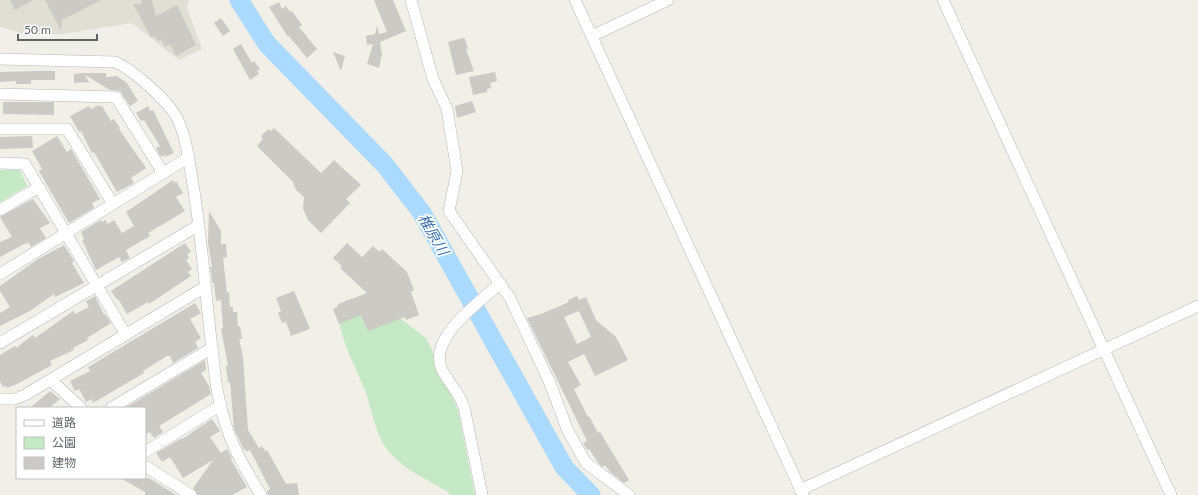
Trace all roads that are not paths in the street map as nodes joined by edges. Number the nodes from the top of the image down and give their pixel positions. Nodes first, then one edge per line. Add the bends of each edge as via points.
1 (411, 0) edge
2 (575, 0) edge
3 (668, 0) edge
4 (943, 0) edge
5 (592, 36) junction
6 (0, 59) edge
7 (0, 94) edge
8 (0, 129) edge
9 (188, 157) junction
10 (0, 163) edge
11 (163, 173) junction
12 (39, 187) junction
13 (113, 204) junction
14 (0, 210) edge
15 (199, 225) junction
16 (66, 234) junction
17 (0, 274) edge
18 (500, 283) junction
19 (97, 286) junction
20 (205, 287) junction
21 (1198, 306) edge
22 (126, 335) junction
23 (0, 343) edge
24 (212, 348) junction
25 (1103, 349) junction
26 (51, 380) junction
27 (0, 399) edge
28 (221, 406) junction
29 (80, 407) edge
30 (113, 407) edge
31 (146, 451) edge
32 (146, 467) edge
33 (802, 492) edge
34 (191, 495) edge
35 (261, 495) edge
36 (482, 495) edge
37 (629, 495) edge
38 (1171, 495) edge

1 - 18 street via 433,79 449,117 457,171 450,211
2 - 5 street
3 - 5 street
4 - 25 street
5 - 33 street
6 - 9 street via 115,62 127,67 175,114
7 - 11 street via 116,97
8 - 13 street via 67,128
9 - 11 street
9 - 15 street
10 - 12 street via 25,164
11 - 13 street
12 - 14 street
12 - 16 street
13 - 16 street
15 - 19 street
15 - 20 street
16 - 17 street
16 - 19 street
18 - 36 street via 454,326 440,350 442,370 460,396 464,407
18 - 37 street via 510,298 549,381 568,431 586,463
19 - 22 street
19 - 23 street
20 - 22 street
20 - 24 street
21 - 25 street
22 - 26 street
24 - 28 street
24 - 30 street
25 - 33 street
25 - 38 street
26 - 27 street via 25,395
26 - 29 street
28 - 31 street
28 - 35 street via 237,455
32 - 34 street

